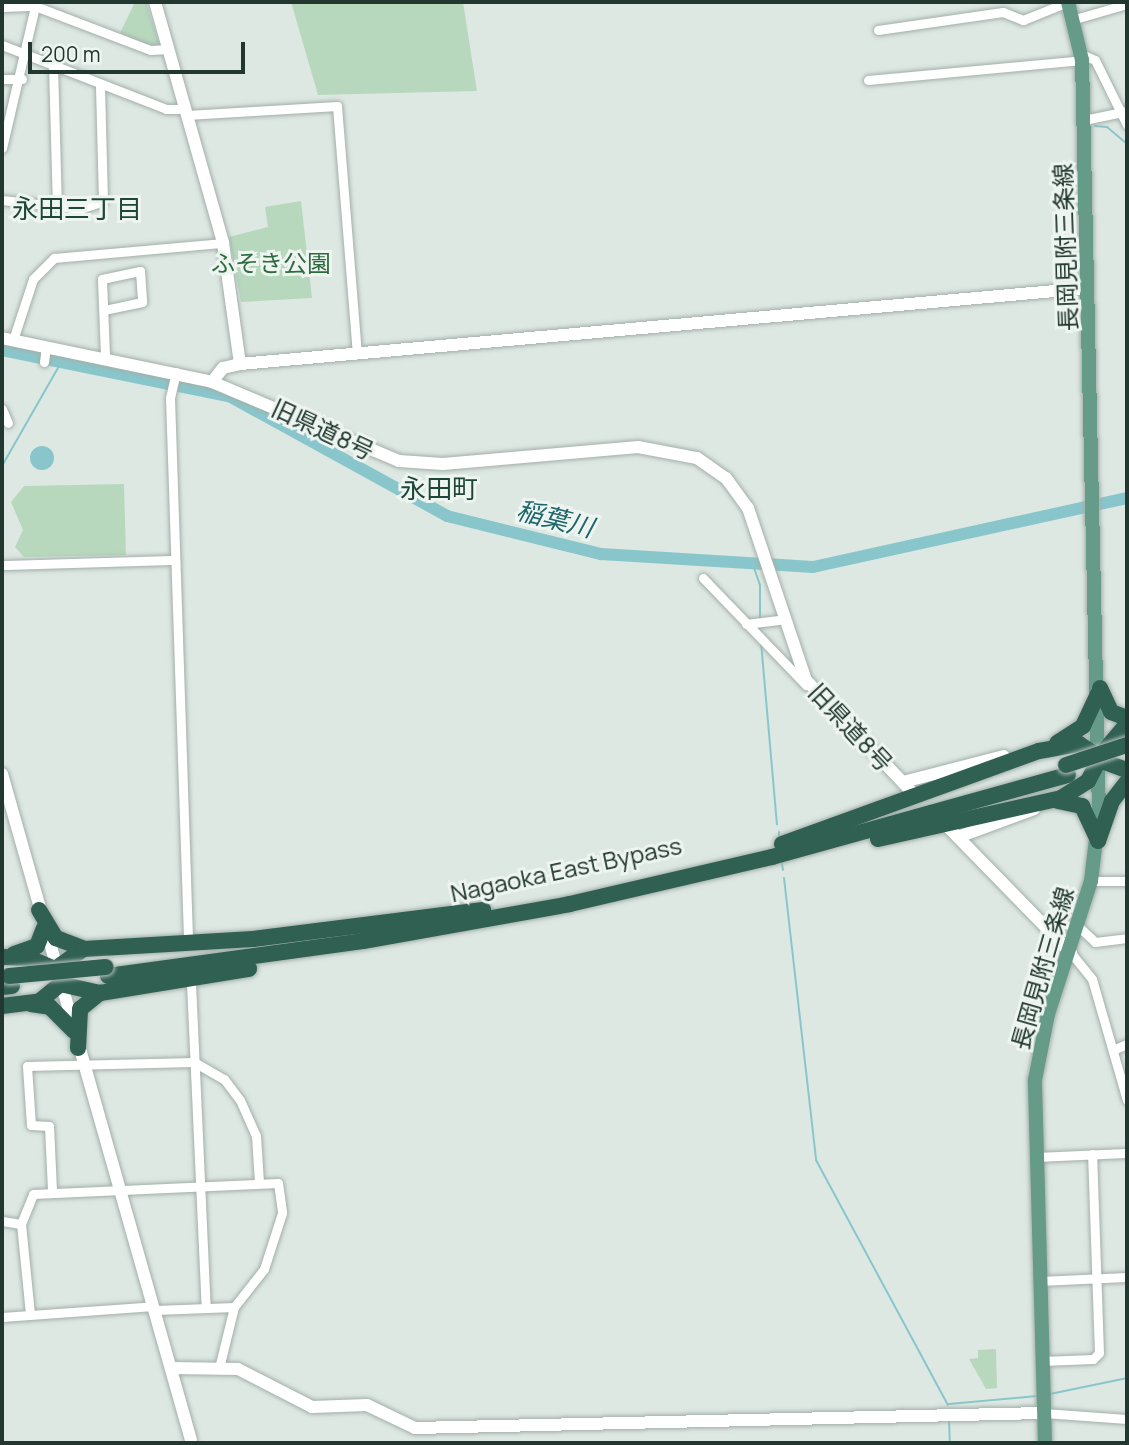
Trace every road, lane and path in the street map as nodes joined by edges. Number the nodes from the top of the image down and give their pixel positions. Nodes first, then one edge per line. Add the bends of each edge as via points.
1 (155, 2) edge
2 (1068, 2) edge
3 (36, 4) edge
4 (1127, 4) edge
5 (2, 7) edge
6 (1075, 19) junction
7 (878, 30) dead end
8 (2, 45) edge
9 (169, 49) junction
10 (27, 52) junction
11 (1082, 57) junction
12 (53, 65) junction
13 (2, 79) edge
14 (22, 79) junction
15 (869, 80) dead end
16 (100, 85) junction
17 (186, 112) junction
18 (1123, 112) edge
19 (1084, 120) junction
20 (6, 123) edge
21 (1127, 125) edge
22 (2, 148) edge
23 (2, 200) edge
24 (57, 206) junction
25 (223, 243) junction
26 (1088, 288) junction
27 (105, 310) junction
28 (7, 339) edge
29 (46, 347) junction
30 (357, 354) junction
31 (105, 355) junction
32 (44, 362) dead end
33 (240, 364) junction
34 (176, 372) junction
35 (212, 382) junction
36 (2, 410) edge
37 (8, 423) dead end
38 (175, 560) junction
39 (2, 565) edge
40 (702, 578) dead end
41 (781, 620) junction
42 (746, 624) junction
43 (1098, 690) junction
44 (824, 703) junction
45 (1127, 718) edge
46 (1127, 724) edge
47 (1127, 745) edge
48 (1037, 751) junction
49 (1127, 755) edge
50 (1099, 758) junction
51 (1067, 770) junction
52 (1127, 770) edge
53 (2, 774) edge
54 (903, 782) junction
55 (1127, 782) edge
56 (913, 793) dead end
57 (1045, 803) junction
58 (1098, 841) junction
59 (776, 853) junction
60 (1091, 881) junction
61 (1127, 881) edge
62 (39, 910) junction
63 (483, 911) junction
64 (460, 924) junction
65 (1079, 927) junction
66 (44, 928) junction
67 (1127, 938) edge
68 (188, 939) dead end
69 (84, 949) junction
70 (1071, 953) junction
71 (2, 957) edge
72 (107, 971) junction
73 (57, 976) junction
74 (6, 981) edge
75 (191, 983) dead end
76 (100, 993) junction
77 (31, 1004) junction
78 (2, 1006) edge
79 (74, 1031) junction
80 (1127, 1044) edge
81 (78, 1048) junction
82 (1115, 1049) junction
83 (194, 1062) junction
84 (83, 1064) junction
85 (1127, 1100) edge
86 (1127, 1153) edge
87 (1092, 1154) junction
88 (1035, 1157) junction
89 (259, 1183) junction
90 (198, 1186) junction
91 (118, 1188) junction
92 (52, 1190) junction
93 (2, 1211) edge
94 (5, 1221) edge
95 (21, 1224) junction
96 (1097, 1278) junction
97 (1127, 1278) edge
98 (1039, 1281) junction
99 (234, 1307) junction
100 (154, 1308) junction
101 (206, 1308) junction
102 (30, 1314) junction
103 (2, 1317) edge
104 (1042, 1361) junction
105 (172, 1368) junction
106 (219, 1368) junction
107 (1044, 1413) junction
108 (1127, 1419) edge
109 (415, 1428) junction
110 (190, 1442) edge
111 (411, 1443) edge
112 (1045, 1443) edge

1 - 9 street
2 - 6 main road, 長岡見附三条線
2 - 7 street via 1023,20 1003,12
3 - 5 street
3 - 9 street via 150,50
3 - 10 street
4 - 6 street
6 - 11 main road, 長岡見附三条線
8 - 10 street
9 - 17 street
10 - 12 street
10 - 14 street
11 - 15 street
11 - 18 street via 1095,60
11 - 19 main road, 長岡見附三条線
12 - 16 street
12 - 24 street
13 - 14 street
14 - 20 street
16 - 17 street
16 - 24 street via 103,201 88,209
17 - 25 street
17 - 30 street via 338,106
18 - 19 street
18 - 21 street
19 - 26 main road, 長岡見附三条線
20 - 22 street
23 - 24 street
25 - 28 street via 54,258 33,279
25 - 33 street
26 - 30 street
26 - 43 main road, 長岡見附三条線
27 - 27 street via 142,302 139,271 104,276
27 - 31 street
28 - 29 street, 旧県道8号
29 - 31 street, 旧県道8号
29 - 32 street
30 - 33 street
31 - 34 street, 旧県道8号
33 - 35 street via 223,368
34 - 35 street, 旧県道8号
34 - 38 street via 170,398
35 - 41 street, 旧県道8号 via 399,461 443,464 638,447 690,455 739,493 763,553
36 - 37 street
38 - 39 street
38 - 68 street
40 - 42 street
41 - 42 street
41 - 44 street, 旧県道8号 via 797,665
42 - 44 street
43 - 45 highway via 1111,712
43 - 48 highway via 1083,726
43 - 50 main road, 長岡見附三条線
44 - 54 street, 旧県道8号
46 - 50 highway
47 - 51 highway, Nagaoka East Bypass, bridge
48 - 50 highway via 1072,744
48 - 54 street
48 - 59 highway
49 - 51 highway, Nagaoka East Bypass
50 - 52 highway
50 - 57 highway via 1079,789
50 - 58 main road, 長岡見附三条線
51 - 59 highway, Nagaoka East Bypass
53 - 62 street
54 - 56 street, 旧県道8号
55 - 58 highway via 1112,800
57 - 58 highway via 1082,806
57 - 59 highway
57 - 70 street via 954,832
58 - 60 main road, 長岡見附三条線
59 - 63 highway, Nagaoka East Bypass
59 - 64 highway, Nagaoka East Bypass
60 - 61 street
60 - 65 main road, 長岡見附三条線
62 - 66 street
62 - 69 highway via 56,938
63 - 69 highway via 253,939
63 - 72 highway, Nagaoka East Bypass
64 - 72 highway, Nagaoka East Bypass
64 - 76 highway
65 - 67 street via 1095,942
65 - 70 main road, 長岡見附三条線
66 - 71 highway via 33,949
66 - 73 street
69 - 73 highway
70 - 82 street via 1092,979
70 - 88 main road, 長岡見附三条線 via 1038,1057
71 - 73 highway via 37,959
72 - 74 highway, Nagaoka East Bypass
73 - 76 highway
73 - 77 highway
73 - 79 street
75 - 83 street
76 - 81 highway via 80,1009
77 - 78 highway
77 - 79 highway via 50,1007
79 - 81 street
80 - 82 street
81 - 84 street
82 - 85 street
83 - 84 street
83 - 89 street via 224,1080 240,1100 256,1136
83 - 90 street
84 - 91 street
84 - 92 street via 27,1066 31,1125 49,1126
86 - 87 street
87 - 88 street
87 - 96 street
88 - 98 main road, 長岡見附三条線
89 - 90 street
89 - 99 street via 278,1183 282,1213 264,1269
90 - 91 street
90 - 101 street
91 - 92 street
91 - 100 street
92 - 95 street via 33,1194
93 - 94 street
94 - 95 street
95 - 102 street
96 - 97 street
96 - 98 street
96 - 104 street via 1097,1357
98 - 104 main road, 長岡見附三条線
99 - 101 street
99 - 106 street
100 - 101 street
100 - 102 street
100 - 105 street
102 - 103 street
104 - 107 main road, 長岡見附三条線
105 - 106 street
105 - 110 street
106 - 109 street via 246,1371 312,1407 367,1405
107 - 108 street
107 - 109 street
107 - 112 main road, 長岡見附三条線
109 - 111 street

